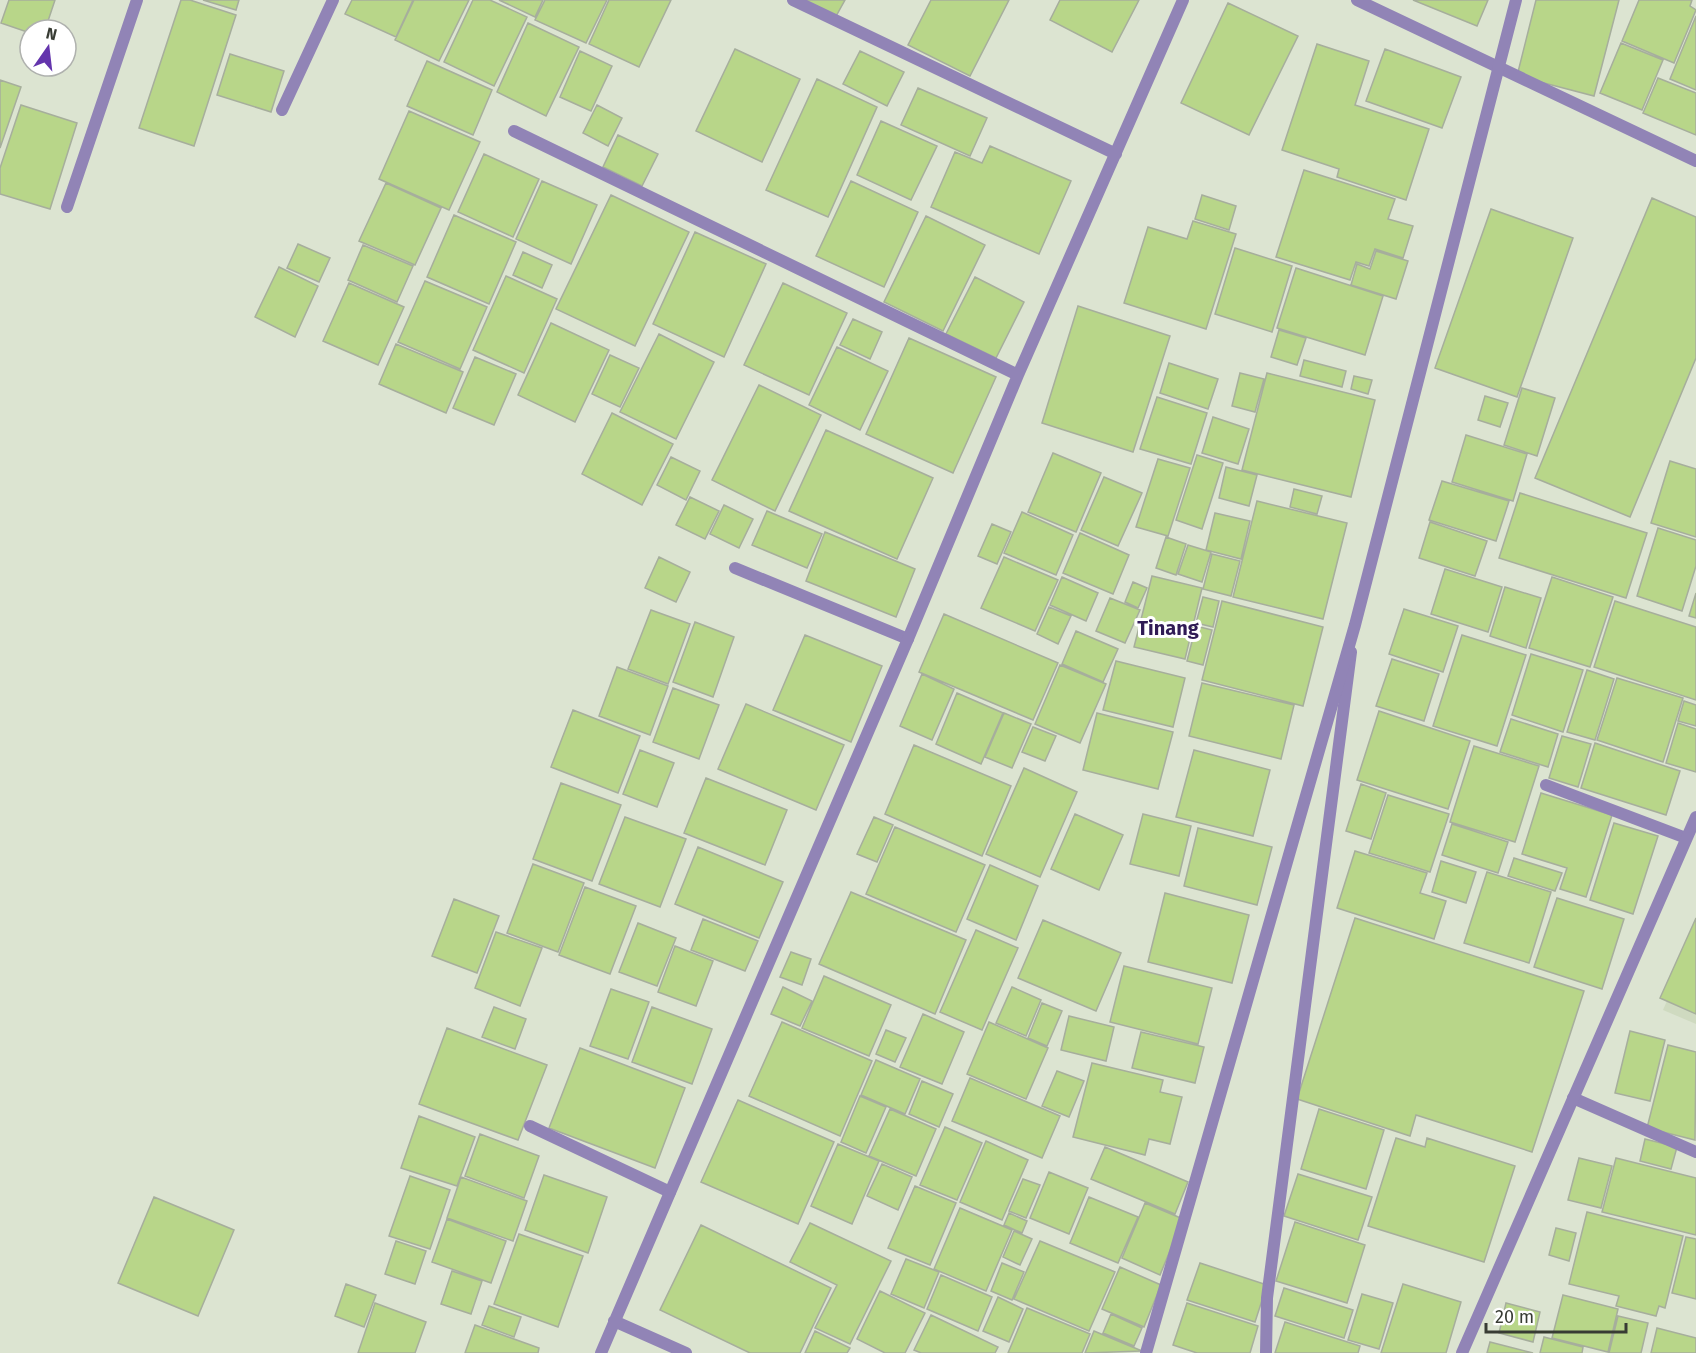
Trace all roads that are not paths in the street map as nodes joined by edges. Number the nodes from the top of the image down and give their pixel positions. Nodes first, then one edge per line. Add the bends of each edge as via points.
1 (137, 0) edge
2 (333, 0) edge
3 (793, 0) edge
4 (1183, 0) edge
5 (1357, 0) edge
6 (1516, 0) edge
7 (1500, 69) junction
8 (282, 110) dead end
9 (514, 131) dead end
10 (1116, 154) junction
11 (1696, 161) edge
12 (67, 207) dead end
13 (1018, 375) junction
14 (735, 568) dead end
15 (1355, 625) junction
16 (908, 639) junction
17 (1546, 785) dead end
18 (1696, 816) edge
19 (1686, 838) junction
20 (1574, 1098) junction
21 (530, 1126) dead end
22 (1696, 1152) edge
23 (670, 1192) junction
24 (614, 1321) junction
25 (601, 1353) edge
26 (686, 1353) edge
27 (1146, 1353) edge
28 (1266, 1353) edge
29 (1462, 1353) edge

1 - 12 street
2 - 8 street
3 - 10 street
4 - 10 street
5 - 7 street
6 - 7 street
7 - 11 street
7 - 15 street
9 - 13 street
10 - 13 street
13 - 16 street
14 - 16 street
15 - 27 street
15 - 28 street via 1268,1287
16 - 23 street
17 - 19 street
18 - 19 street
19 - 20 street
20 - 22 street
20 - 29 street
21 - 23 street
23 - 24 street
24 - 25 street
24 - 26 street

